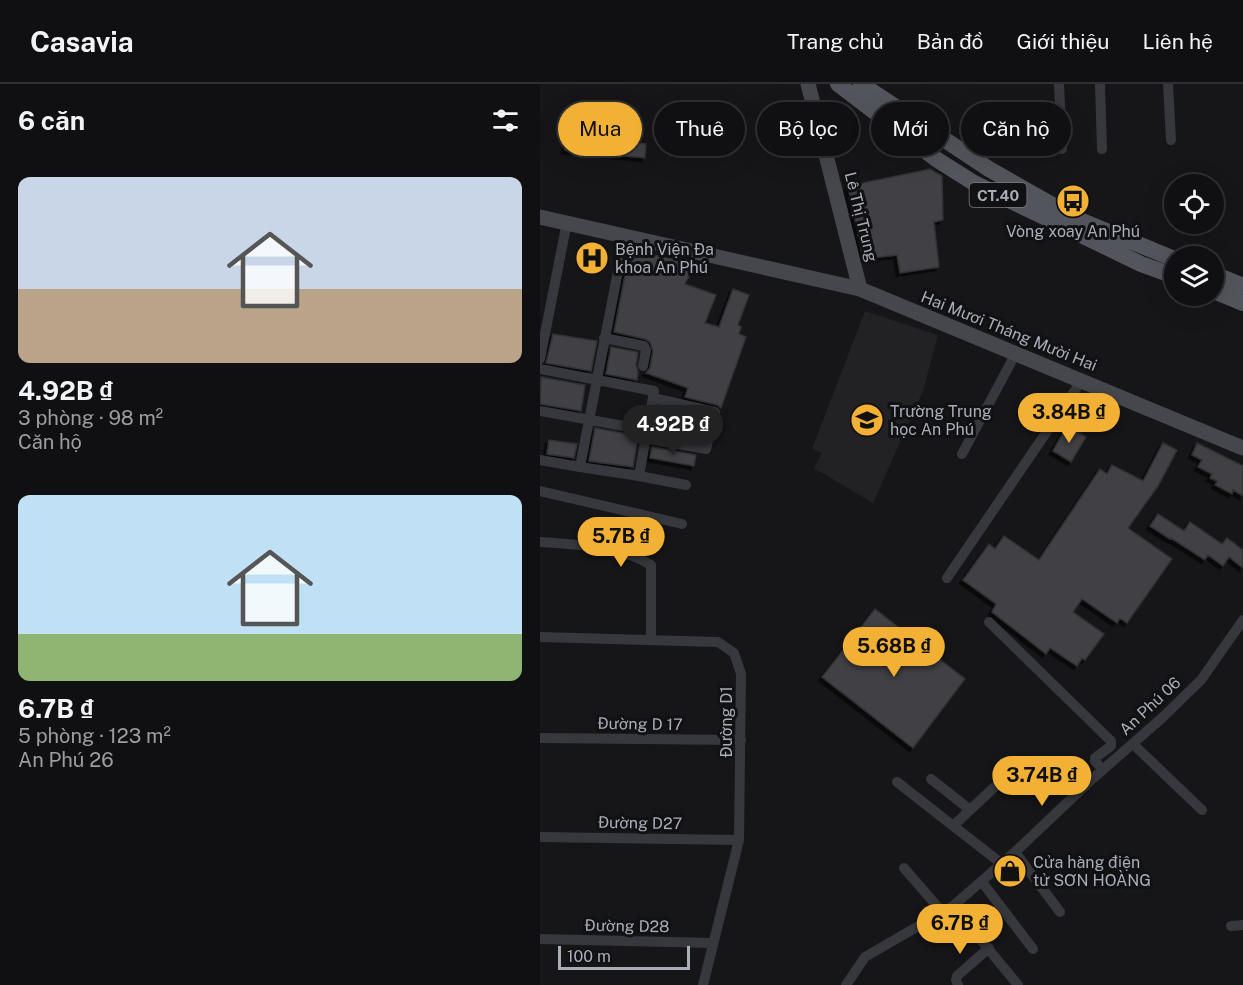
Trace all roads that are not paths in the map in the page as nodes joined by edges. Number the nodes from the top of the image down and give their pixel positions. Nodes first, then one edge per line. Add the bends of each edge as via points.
1 (808, 84) edge
2 (838, 84) edge
3 (861, 84) edge
4 (1059, 84) edge
5 (1100, 84) edge
6 (1168, 84) edge
7 (1060, 102) edge
8 (1170, 140) dead end
9 (1102, 149) dead end
10 (540, 217) edge
11 (567, 222) junction
12 (625, 235) junction
13 (1164, 256) edge
14 (1164, 272) edge
15 (1224, 278) edge
16 (1243, 286) edge
17 (860, 289) junction
18 (1224, 295) edge
19 (1243, 303) edge
20 (604, 338) junction
21 (1016, 353) junction
22 (540, 359) edge
23 (643, 366) dead end
24 (540, 369) edge
25 (596, 380) junction
26 (1082, 380) junction
27 (653, 398) junction
28 (540, 411) edge
29 (589, 420) junction
30 (646, 434) junction
31 (1243, 448) edge
32 (962, 454) dead end
33 (540, 460) edge
34 (580, 467) junction
35 (639, 476) junction
36 (686, 485) dead end
37 (540, 491) edge
38 (682, 524) dead end
39 (540, 542) edge
40 (947, 578) dead end
41 (1243, 620) edge
42 (989, 622) dead end
43 (540, 637) edge
44 (651, 640) junction
45 (540, 738) edge
46 (741, 740) junction
47 (1133, 744) junction
48 (1103, 770) junction
49 (931, 779) dead end
50 (1003, 779) dead end
51 (897, 782) dead end
52 (969, 809) junction
53 (1202, 810) dead end
54 (953, 826) junction
55 (540, 837) edge
56 (739, 840) junction
57 (1015, 852) junction
58 (1002, 864) junction
59 (904, 868) dead end
60 (982, 882) junction
61 (953, 906) junction
62 (1060, 912) dead end
63 (942, 913) junction
64 (1231, 926) dead end
65 (1243, 926) edge
66 (540, 939) edge
67 (713, 943) junction
68 (989, 948) junction
69 (1033, 949) dead end
70 (703, 985) edge
71 (846, 985) edge
72 (958, 985) edge
73 (1018, 985) edge

1 - 17 main road, Lê Thị Trung
2 - 14 main road, CT.40 via 974,183
3 - 13 main road, CT.40 via 989,169 1077,219
4 - 7 street
5 - 9 street
6 - 8 street
10 - 11 main road, Hai Mươi Tháng Mười Hai
11 - 12 main road, Hai Mươi Tháng Mười Hai
11 - 22 street
12 - 17 main road, Hai Mươi Tháng Mười Hai
12 - 20 street
15 - 16 main road
17 - 21 main road, Hai Mươi Tháng Mười Hai
18 - 19 main road
20 - 23 street via 644,346
20 - 25 street
21 - 26 main road, Hai Mươi Tháng Mười Hai
21 - 32 street
24 - 25 street
25 - 27 street via 654,392
25 - 29 street
26 - 31 main road, Hai Mươi Tháng Mười Hai
26 - 40 street
27 - 30 street
27 - 30 street via 715,412 706,449
28 - 29 street
29 - 30 street
29 - 34 street
30 - 35 street
33 - 34 street
34 - 35 street
35 - 36 street
37 - 38 street
39 - 44 street via 601,547 651,565
41 - 47 street, An Phú 06 via 1201,680
42 - 48 street via 1111,741 1111,746 1095,758
43 - 44 street, Đường D1
44 - 46 street, Đường D1 via 718,642 734,653 741,674
45 - 46 street, Đường D 17
46 - 56 street, Đường D1
47 - 48 street, An Phú 06
47 - 53 street
48 - 57 street, An Phú 06
49 - 52 street
50 - 52 street
51 - 54 street
52 - 54 street
54 - 58 street
55 - 56 street, Đường D27
56 - 67 street, Đường D1
57 - 58 street, An Phú 06
57 - 62 street
58 - 60 street, An Phú 06
59 - 63 street
60 - 61 street, An Phú 06
60 - 69 street
61 - 63 street, An Phú 06
61 - 68 street
63 - 71 street, An Phú 06 via 873,951
64 - 65 street
66 - 67 street, Đường D28
67 - 70 street, Đường D1
68 - 72 street via 957,976
68 - 73 street

